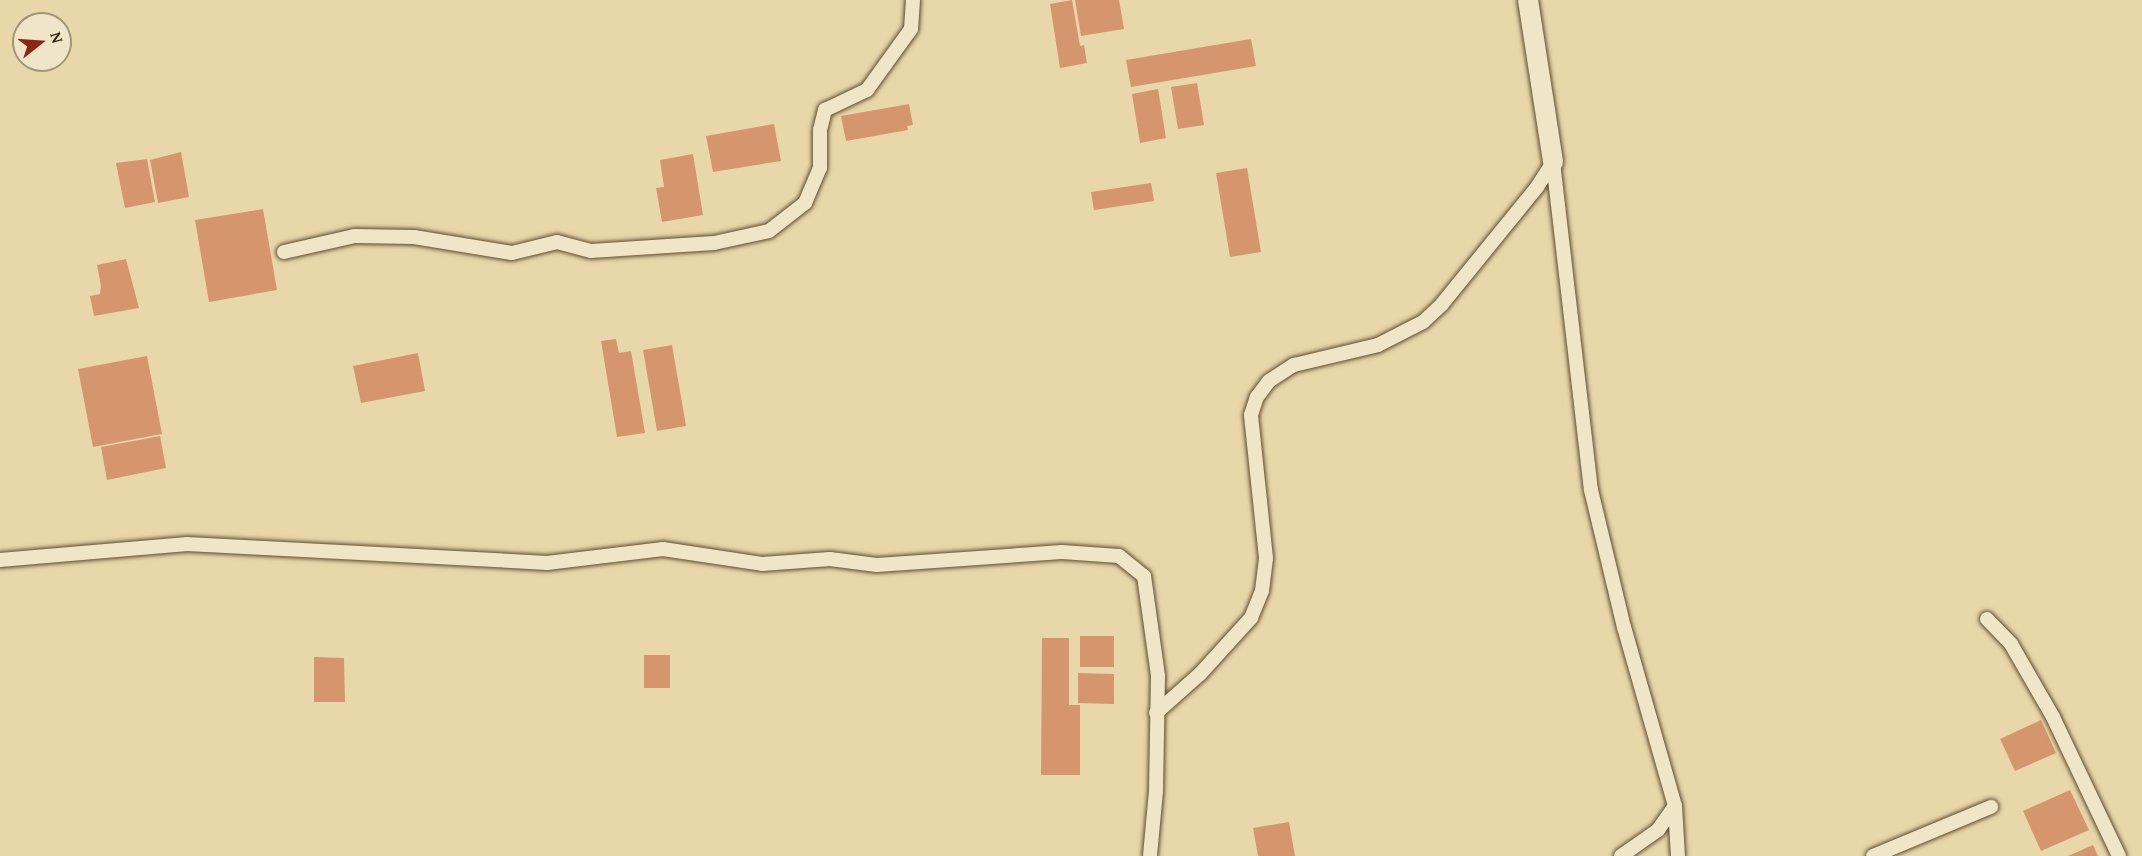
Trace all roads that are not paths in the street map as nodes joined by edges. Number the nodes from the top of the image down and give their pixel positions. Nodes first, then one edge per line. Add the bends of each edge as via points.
1 (914, 0) edge
2 (1528, 0) edge
3 (1553, 162) junction
4 (284, 252) dead end
5 (0, 560) edge
6 (1987, 619) dead end
7 (1156, 713) junction
8 (1676, 806) junction
9 (1991, 807) dead end
10 (1889, 853) edge
11 (1150, 856) edge
12 (1621, 856) edge
13 (1678, 856) edge
14 (1873, 856) edge
15 (2119, 856) edge

1 - 4 street via 911,28 867,90 825,110 820,130 820,168 805,203 769,231 714,243 591,251 557,242 512,253 414,237 355,236
2 - 3 street
3 - 7 street via 1442,304 1423,322 1378,345 1294,365 1269,381 1257,396 1251,414 1266,558 1262,591 1251,618 1200,674
3 - 8 street via 1591,490 1624,627
5 - 7 street via 188,544 547,563 663,549 762,564 830,559 877,565 1062,552 1119,556 1144,576 1158,676
6 - 15 street via 2011,644 2053,717
7 - 11 street via 1156,791
8 - 12 street via 1658,830
8 - 13 street
9 - 10 street
10 - 14 street

